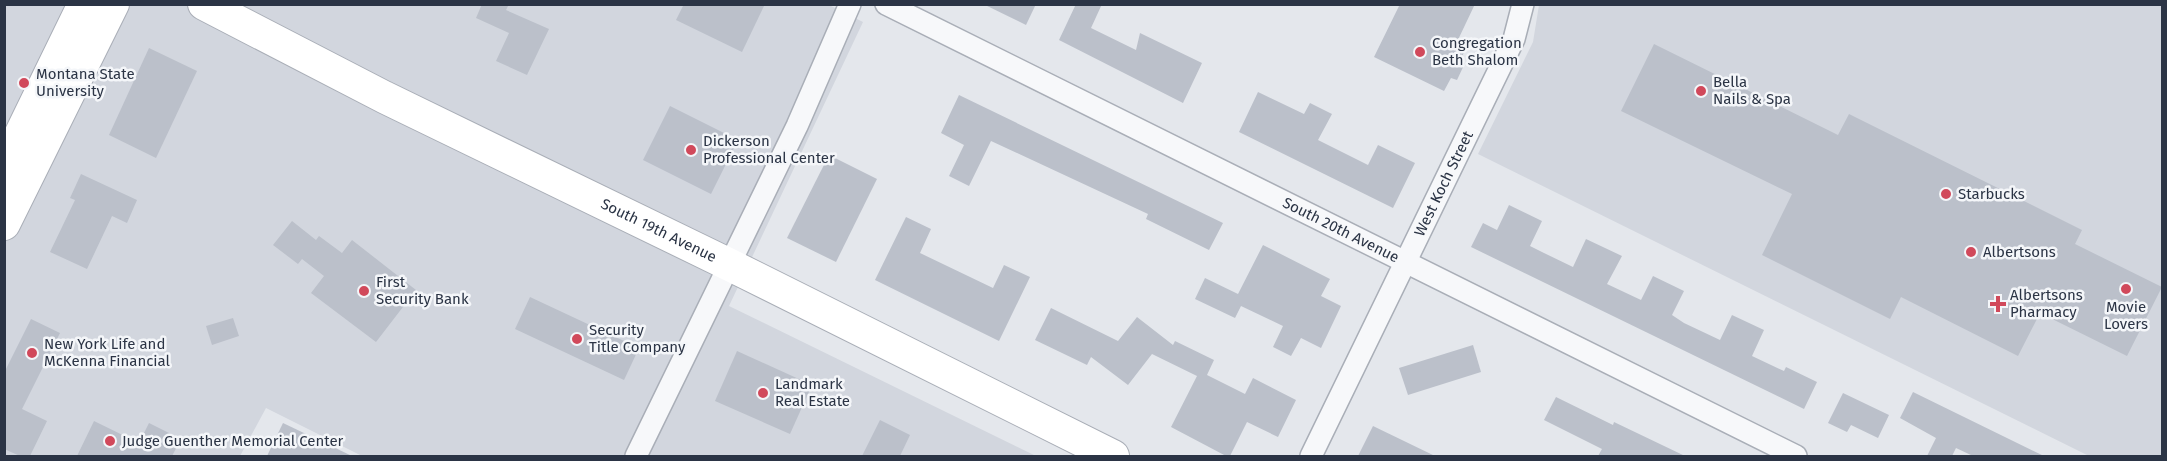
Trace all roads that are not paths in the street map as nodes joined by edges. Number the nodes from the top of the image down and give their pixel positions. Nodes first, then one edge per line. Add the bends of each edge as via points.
1 (84, 4) edge
2 (113, 4) edge
3 (204, 4) edge
4 (849, 4) edge
5 (886, 4) edge
6 (1523, 4) edge
7 (4, 168) edge
8 (4, 224) edge
9 (1406, 263) junction
10 (730, 265) junction
11 (636, 456) edge
12 (1113, 456) edge
13 (1311, 456) edge
14 (1796, 456) edge

1 - 7 main road
2 - 8 main road
3 - 10 main road, South 19th Avenue via 374,92
4 - 10 street via 797,126
5 - 9 street, South 20th Avenue
6 - 9 street, West Koch Street via 1514,39
9 - 13 street, West Koch Street
9 - 14 street, South 20th Avenue
10 - 11 street
10 - 12 main road, South 19th Avenue

